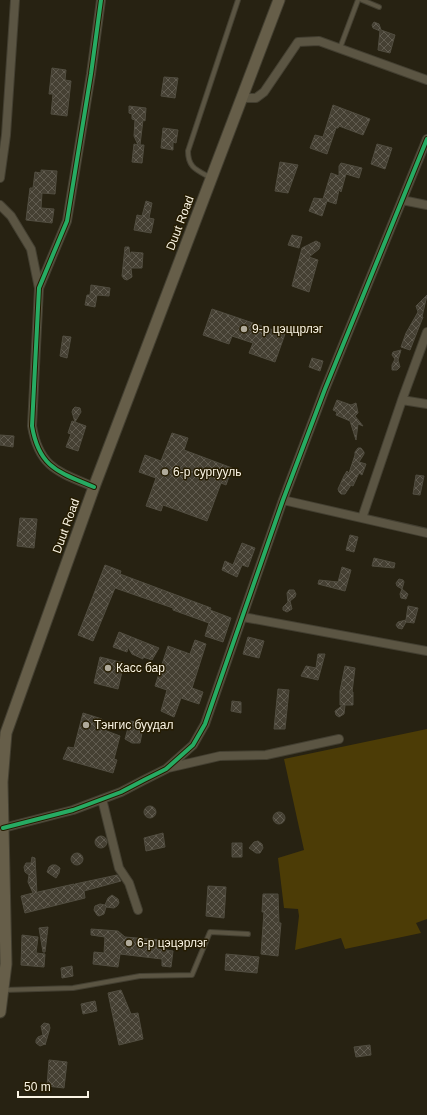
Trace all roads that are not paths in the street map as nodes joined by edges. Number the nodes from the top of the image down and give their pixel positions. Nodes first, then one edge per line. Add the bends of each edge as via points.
1 (15, 0) edge
2 (101, 0) edge
3 (238, 0) edge
4 (279, 0) edge
5 (358, 0) edge
6 (362, 0) edge
7 (374, 2) edge
8 (379, 7) dead end
9 (340, 48) junction
10 (427, 80) edge
11 (242, 98) junction
12 (427, 139) edge
13 (0, 178) edge
14 (211, 178) junction
15 (402, 200) junction
16 (0, 204) edge
17 (427, 205) edge
18 (39, 288) junction
19 (427, 332) edge
20 (402, 400) junction
21 (427, 404) edge
22 (94, 487) junction
23 (283, 500) junction
24 (362, 518) junction
25 (427, 533) edge
26 (243, 617) junction
27 (427, 651) edge
28 (338, 739) dead end
29 (166, 769) junction
30 (102, 800) junction
31 (3, 828) junction
32 (138, 910) dead end
33 (248, 934) dead end
34 (2, 990) edge
35 (0, 1012) edge

1 - 13 street via 6,135
2 - 18 street via 67,221
3 - 14 lane via 188,150 188,160 194,168
4 - 11 main road, Duut Road
5 - 9 lane
6 - 7 lane
7 - 8 lane
9 - 10 street
9 - 11 street via 319,41 298,42 264,92 256,98
11 - 14 main road, Duut Road
12 - 15 street
14 - 22 main road, Duut Road
15 - 17 street
15 - 23 street
16 - 18 street via 12,216 31,249
18 - 22 street via 32,426 34,441 50,465
19 - 20 street
20 - 21 street
20 - 24 street
22 - 31 main road, Duut Road via 6,733 2,782
23 - 24 street
23 - 26 street
24 - 25 street
26 - 27 street
26 - 29 street via 206,724 193,745
28 - 29 street via 266,755 220,756
29 - 30 street
30 - 31 street
30 - 32 street via 119,868 129,883
31 - 34 main road, Duut Road via 6,956
33 - 34 lane via 210,932 192,974 140,976 73,988
34 - 35 main road, Duut Road

